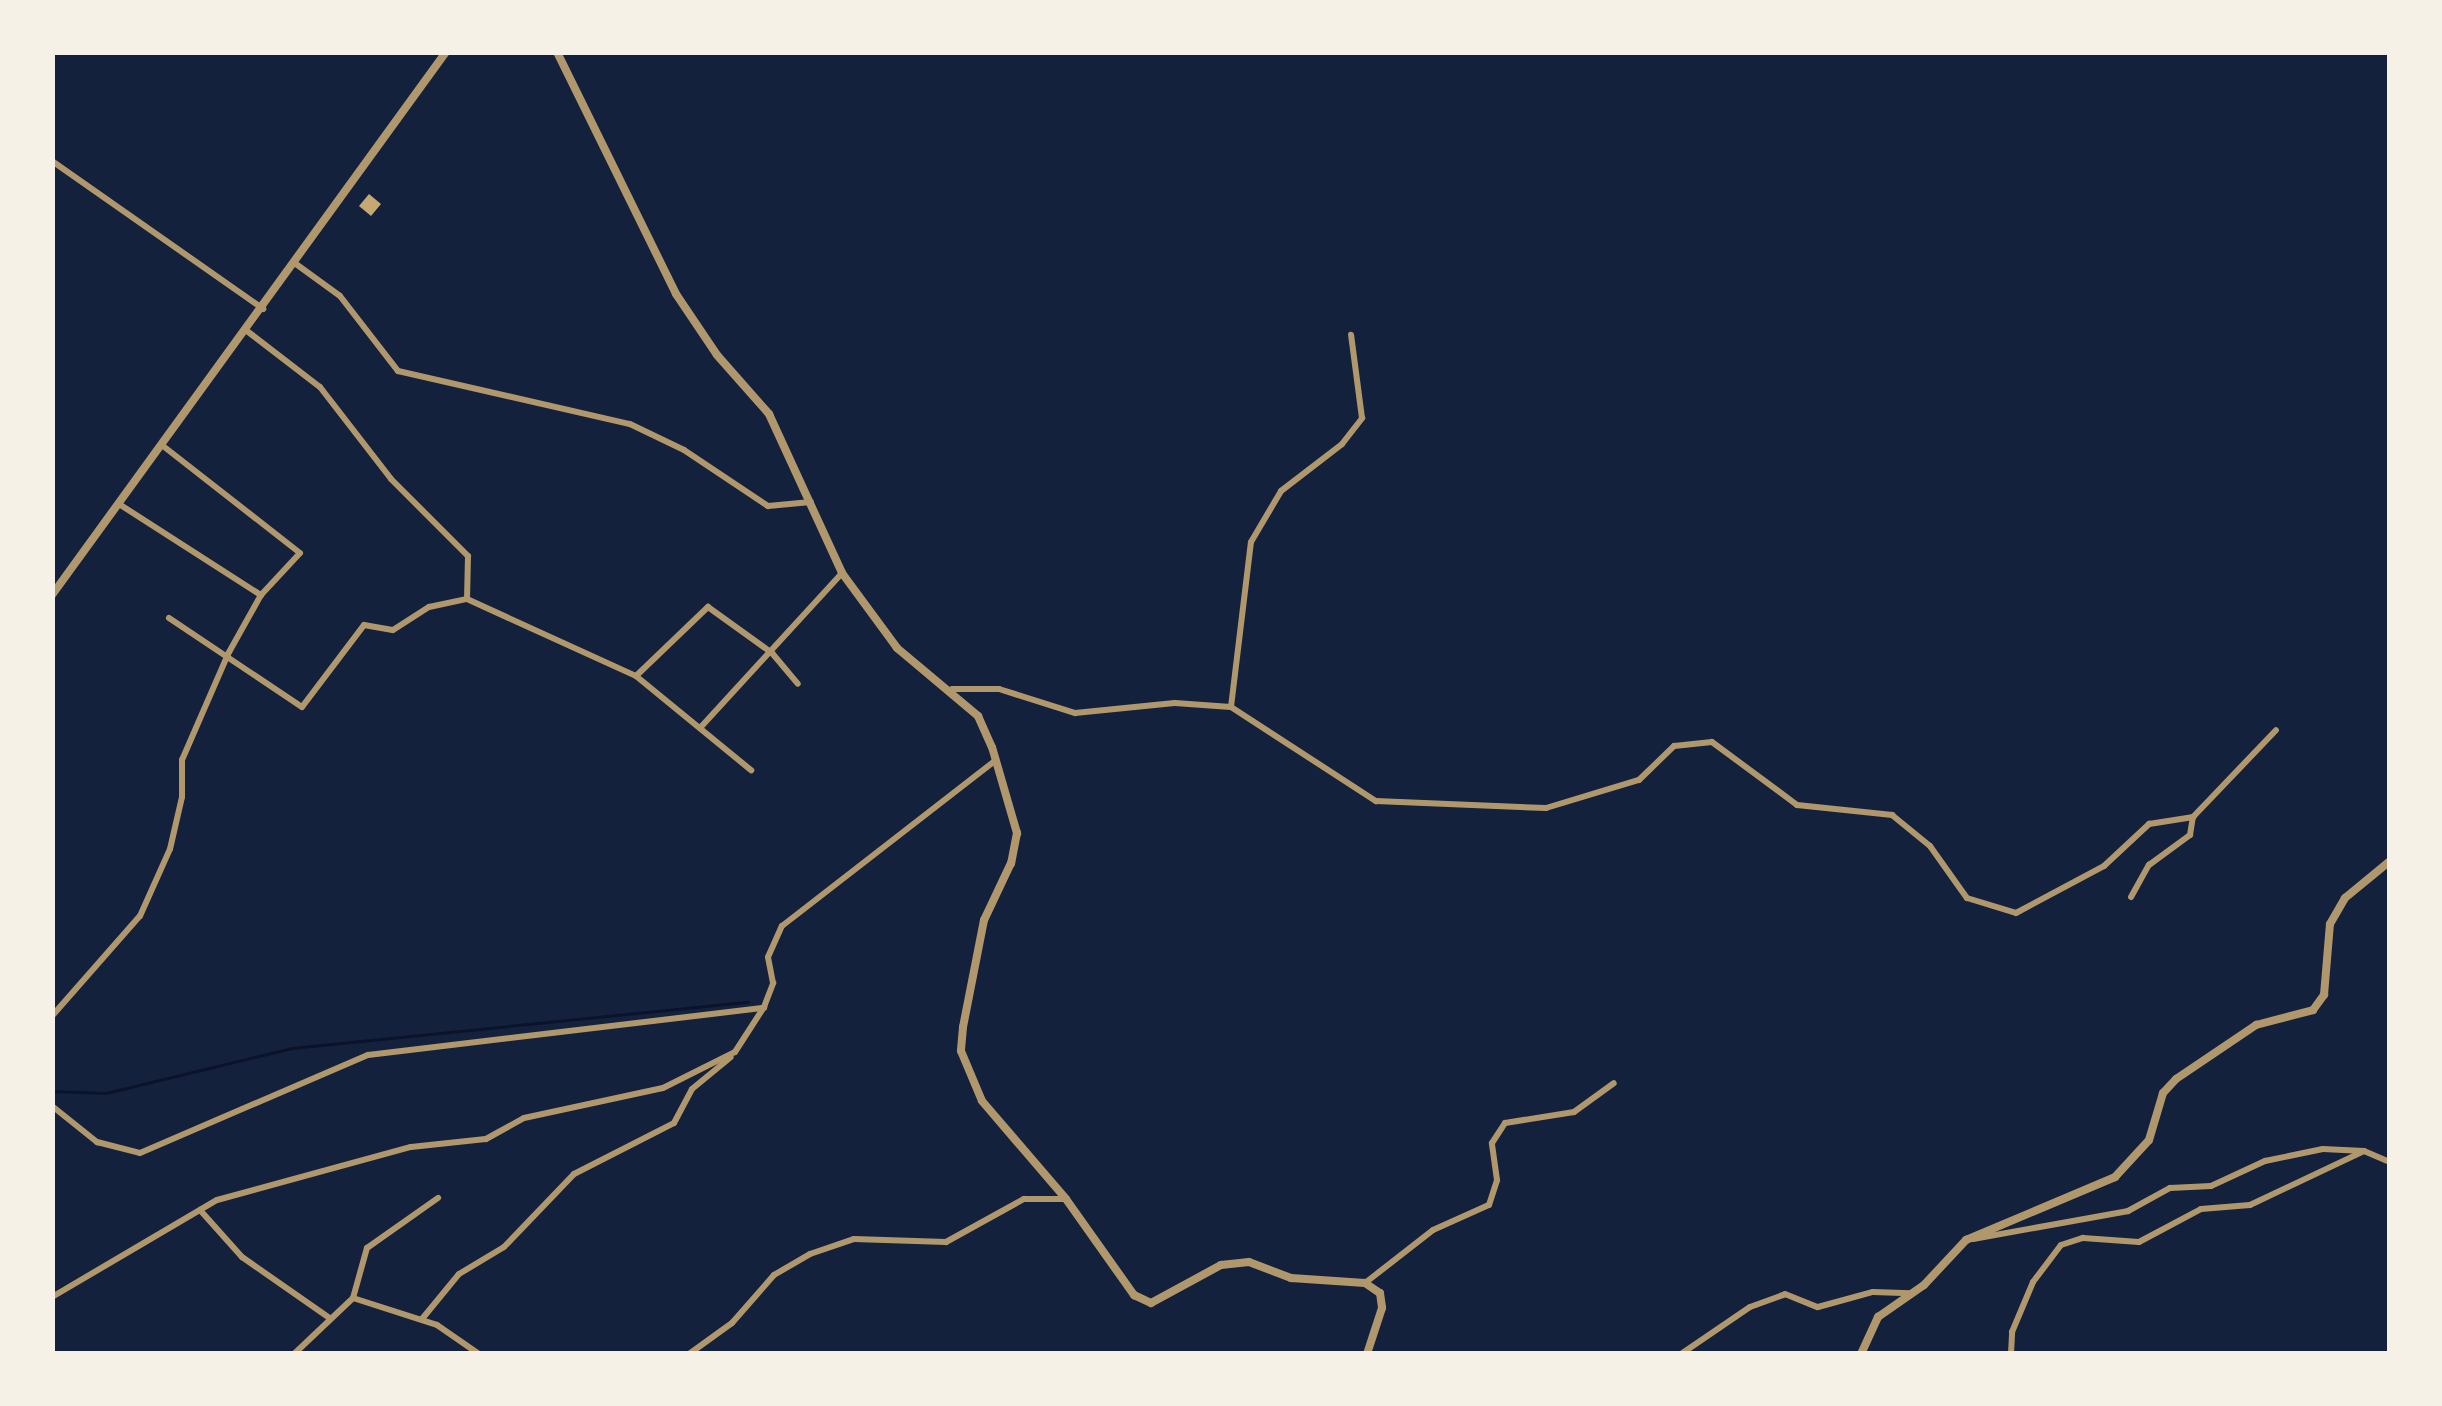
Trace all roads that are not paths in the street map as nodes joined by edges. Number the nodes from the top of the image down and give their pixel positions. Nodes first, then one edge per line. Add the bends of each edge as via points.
1 (446, 52) edge
2 (557, 52) edge
3 (52, 161) edge
4 (296, 264) junction
5 (263, 309) junction
6 (247, 330) junction
7 (1351, 335) dead end
8 (162, 446) junction
9 (811, 502) junction
10 (119, 504) junction
11 (842, 572) junction
12 (52, 595) edge
13 (261, 595) junction
14 (467, 599) junction
15 (170, 618) dead end
16 (772, 653) junction
17 (228, 654) junction
18 (636, 676) junction
19 (798, 684) dead end
20 (952, 689) junction
21 (1230, 707) junction
22 (700, 728) junction
23 (2276, 730) dead end
24 (996, 760) junction
25 (751, 770) dead end
26 (2193, 817) junction
27 (2390, 861) edge
28 (2131, 898) dead end
29 (764, 1008) junction
30 (52, 1016) edge
31 (736, 1052) junction
32 (1614, 1084) dead end
33 (52, 1106) edge
34 (2364, 1150) junction
35 (2390, 1162) edge
36 (438, 1198) dead end
37 (1066, 1199) junction
38 (200, 1210) junction
39 (1966, 1240) junction
40 (1366, 1284) junction
41 (1912, 1293) junction
42 (52, 1296) edge
43 (354, 1298) junction
44 (331, 1319) junction
45 (422, 1319) junction
46 (294, 1354) edge
47 (479, 1354) edge
48 (689, 1354) edge
49 (1367, 1354) edge
50 (1681, 1354) edge
51 (1861, 1354) edge
52 (2011, 1354) edge

1 - 4 street
2 - 9 street via 676,294 717,356 769,414
3 - 5 street
4 - 5 street
4 - 9 street via 340,296 398,372 630,424 684,450 768,506
5 - 6 street
6 - 8 street
6 - 14 street via 320,387 391,480 468,556
7 - 21 street via 1365,401 1362,418 1342,444 1281,491 1251,542
8 - 10 street
8 - 13 street via 299,549
9 - 11 street
10 - 12 street
10 - 13 street
11 - 16 street
11 - 20 street via 897,648
13 - 17 street
14 - 17 street via 429,607 394,630 364,625 302,707
14 - 18 street
15 - 17 street
16 - 18 street via 708,607
16 - 19 street
16 - 22 street
17 - 30 street via 182,760 170,848 140,916
18 - 22 street
20 - 21 street via 999,690 1075,713 1174,703
20 - 24 street via 978,716
21 - 26 street via 1376,801 1546,808 1639,780 1674,746 1712,742 1797,804 1870,809 1909,825 1967,898 1996,911 2043,904 2104,866 2149,824
22 - 25 street
23 - 26 street
24 - 29 street via 782,926 768,958 773,983
24 - 37 street via 1017,833 1011,864 984,920 961,1051 982,1101
26 - 28 street via 2190,835 2148,864
27 - 39 street via 2345,898 2330,924 2324,995 2312,1010 2256,1025 2176,1080 2163,1093 2149,1140 2115,1177
29 - 31 street
29 - 33 street via 368,1055 140,1153 97,1142
31 - 38 street via 663,1088 524,1118 486,1139 376,1157
31 - 45 street via 692,1089 674,1123 574,1174 504,1247 459,1274
32 - 40 street via 1574,1112 1505,1123 1492,1143 1497,1180 1488,1205 1433,1230
34 - 35 street
34 - 39 street via 2323,1149 2265,1161 2211,1186 2170,1188 2128,1211
34 - 52 street via 2250,1205 2201,1209 2139,1242 2082,1238 2060,1246 2033,1282 2012,1332
36 - 43 street via 367,1248
37 - 40 street via 1134,1295 1151,1303 1221,1265 1248,1262 1291,1278
37 - 48 street via 1024,1199 946,1242 854,1239 810,1254 774,1275 732,1323
38 - 42 street
38 - 44 street via 242,1257
39 - 41 street
40 - 49 street via 1380,1293 1382,1308
41 - 50 street via 1873,1292 1818,1307 1786,1294 1750,1306
41 - 51 street via 1878,1317
43 - 44 street
43 - 45 street
44 - 46 street
45 - 47 street

